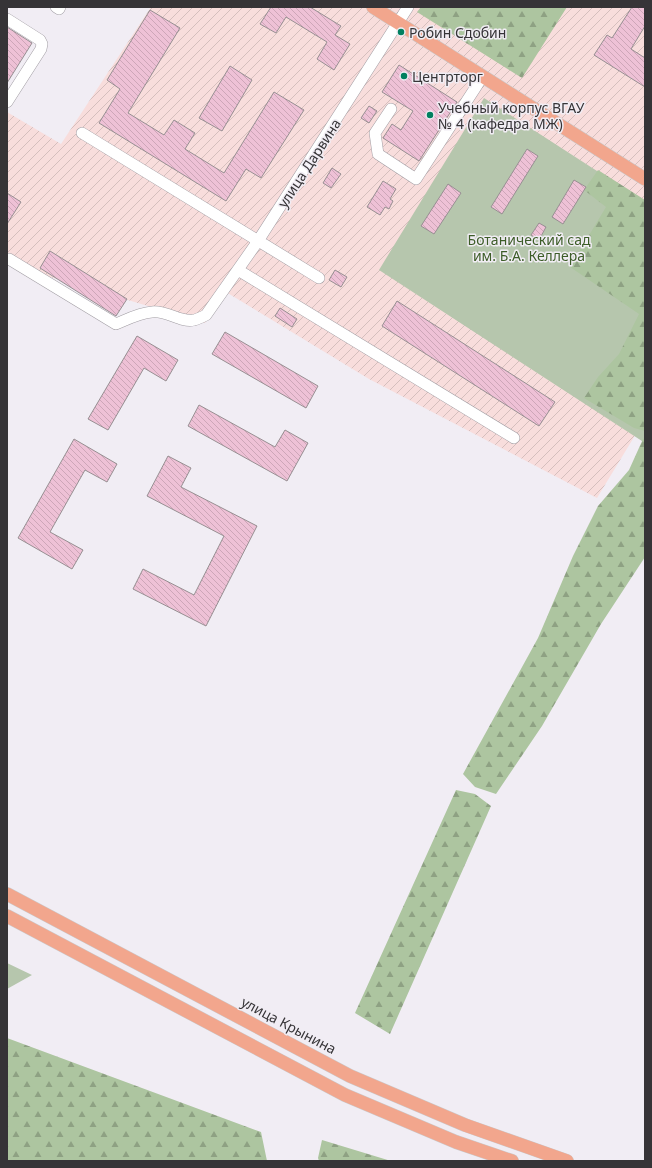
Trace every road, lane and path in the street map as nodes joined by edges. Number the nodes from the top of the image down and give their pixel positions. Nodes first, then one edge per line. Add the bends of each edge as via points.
1 (56, 7) edge
2 (60, 7) edge
3 (373, 7) edge
4 (408, 7) edge
5 (7, 19) edge
6 (398, 23) junction
7 (483, 76) junction
8 (7, 102) edge
9 (391, 109) dead end
10 (82, 133) dead end
11 (645, 179) edge
12 (258, 241) junction
13 (9, 259) dead end
14 (238, 270) junction
15 (319, 278) dead end
16 (514, 438) dead end
17 (7, 894) edge
18 (7, 916) edge
19 (512, 1161) edge
20 (567, 1161) edge

1 - 2 street
3 - 6 main road
4 - 6 street, улица Дарвина
5 - 8 street via 40,40 42,44
6 - 7 main road
6 - 12 street, улица Дарвина
7 - 9 street via 416,179 378,154 375,133
7 - 11 main road
10 - 12 street
12 - 14 street, улица Дарвина
12 - 15 street
13 - 14 street, улица Дарвина via 116,324 152,312 164,313 187,321 195,320 206,315
14 - 16 street
17 - 20 main road, улица Крынина via 350,1076 465,1124
18 - 19 main road via 345,1095 456,1142

